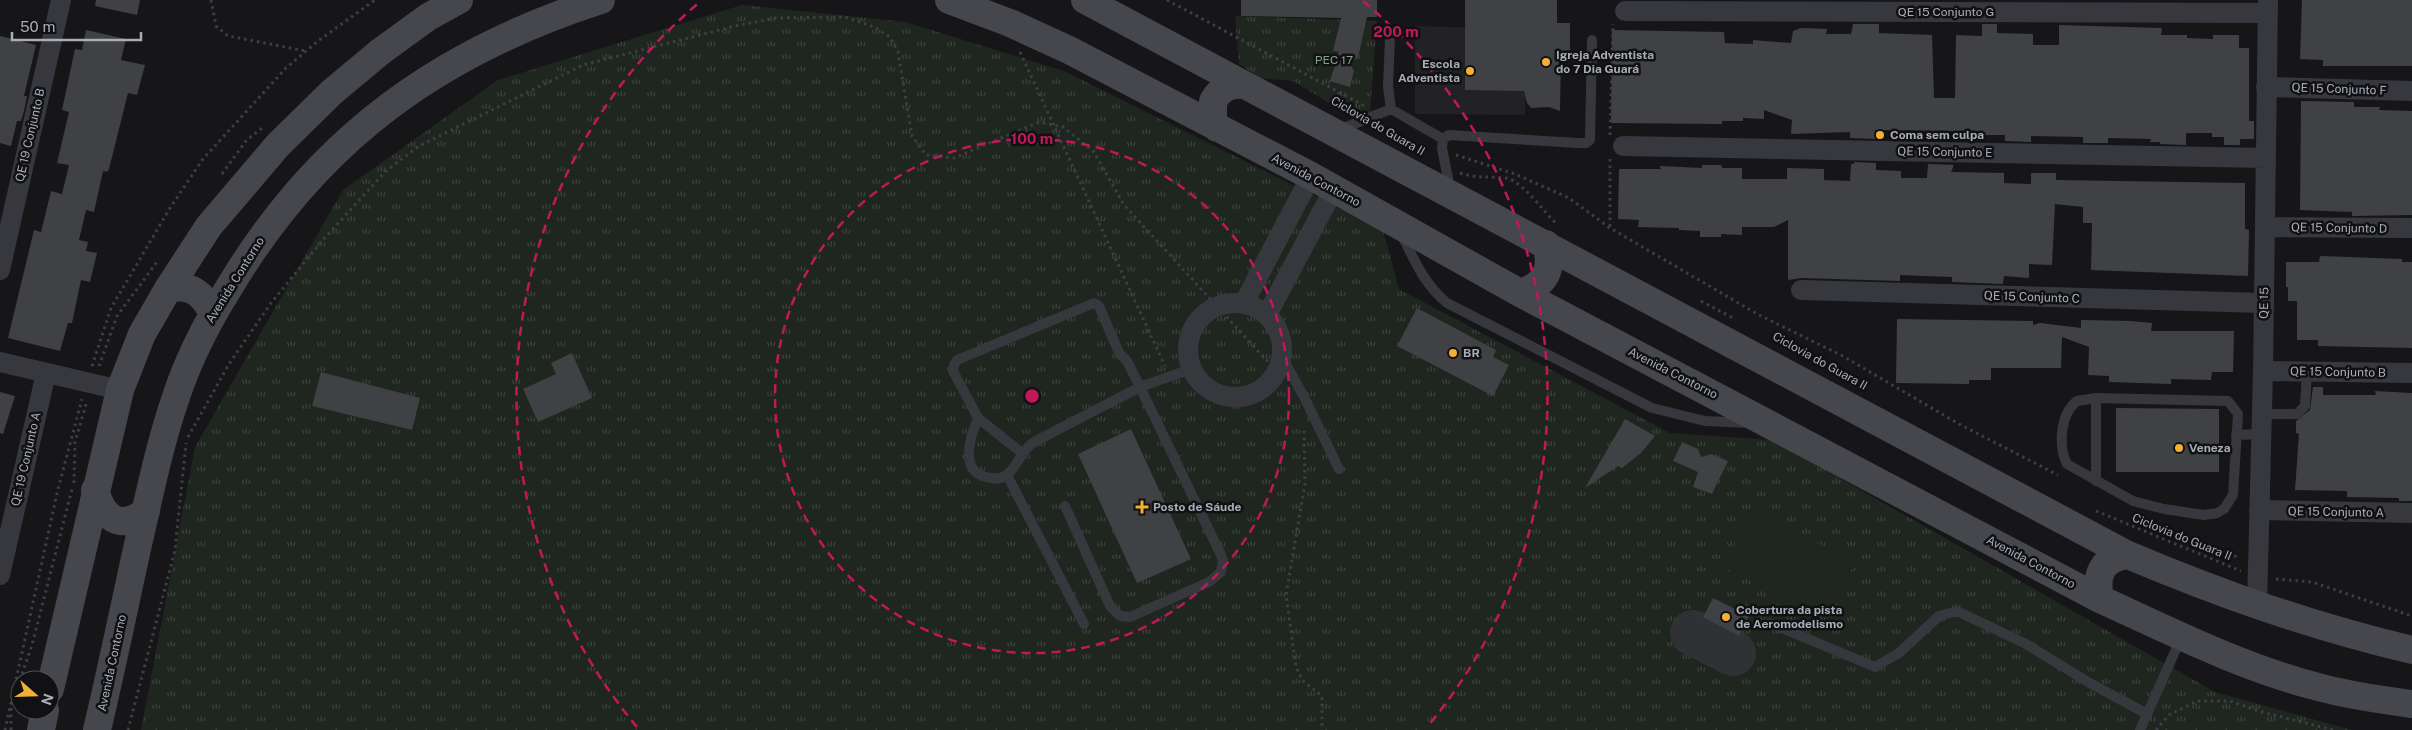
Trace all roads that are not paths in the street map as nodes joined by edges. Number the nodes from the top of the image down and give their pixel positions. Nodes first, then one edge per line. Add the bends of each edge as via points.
1 (61, 0) edge
2 (459, 0) edge
3 (601, 0) edge
4 (949, 0) edge
5 (1086, 0) edge
6 (2267, 6) edge
7 (1619, 13) road end
8 (1390, 39) dead end
9 (1592, 40) dead end
10 (1244, 85) junction
11 (2266, 87) junction
12 (2412, 91) edge
13 (1392, 109) junction
14 (1217, 128) junction
15 (1334, 132) junction
16 (1443, 139) junction
17 (1614, 148) road end
18 (2266, 158) junction
19 (1448, 181) junction
20 (1322, 183) junction
21 (1396, 224) junction
22 (2265, 227) junction
23 (2412, 228) edge
24 (1554, 236) junction
25 (0, 270) edge
26 (168, 289) junction
27 (1801, 290) dead end
28 (1520, 294) junction
29 (1244, 303) junction
30 (2263, 304) junction
31 (213, 314) junction
32 (1267, 315) junction
33 (0, 362) edge
34 (1279, 365) junction
35 (1191, 370) junction
36 (2263, 371) junction
37 (2307, 372) junction
38 (46, 373) junction
39 (2412, 373) edge
40 (1140, 387) junction
41 (120, 390) junction
42 (2096, 398) junction
43 (2262, 414) junction
44 (978, 418) junction
45 (1768, 423) junction
46 (2262, 434) junction
47 (2236, 435) junction
48 (1022, 453) junction
49 (1339, 469) dead end
50 (1007, 475) junction
51 (2096, 481) junction
52 (95, 490) junction
53 (1066, 506) dead end
54 (2259, 510) junction
55 (146, 511) junction
56 (2412, 513) edge
57 (2128, 555) junction
58 (0, 575) edge
59 (2100, 599) junction
60 (2257, 606) junction
61 (1770, 622) dead end
62 (1084, 624) dead end
63 (2181, 637) junction
64 (2412, 650) edge
65 (54, 670) edge
66 (2412, 704) edge
67 (2148, 714) junction
68 (97, 730) edge
69 (2140, 730) edge

1 - 25 street, QE 19 Conjunto B
2 - 26 main road via 428,17 380,52 311,111 278,144 209,226
3 - 31 main road, Avenida Contorno via 531,25 473,53 408,91 364,124 302,184 250,252
4 - 14 main road, Avenida Contorno via 1069,50
5 - 10 main road
6 - 7 street, QE 15 Conjunto G
6 - 11 street, QE 15
8 - 13 lane via 1388,86
9 - 16 lane via 1592,133 1586,143 1449,135
10 - 14 main road via 1226,87 1213,101 1211,110
10 - 15 main road
11 - 12 street, QE 15 Conjunto F
11 - 18 street, QE 15
13 - 15 lane
13 - 16 lane
14 - 20 main road, Avenida Contorno
15 - 19 main road
16 - 19 lane
17 - 18 street, QE 15 Conjunto E
18 - 22 street, QE 15
19 - 24 main road
20 - 21 main road, Avenida Contorno
20 - 29 street
20 - 32 street
21 - 28 main road, Avenida Contorno
21 - 45 lane via 1424,279 1447,303 1652,408 1705,421
22 - 23 street, QE 15 Conjunto D
22 - 30 street, QE 15
24 - 28 main road via 1548,270 1542,281 1532,290
24 - 57 main road
26 - 31 main road via 176,286 194,290 202,295
26 - 41 main road via 142,334
27 - 30 street, QE 15 Conjunto C
28 - 45 main road, Avenida Contorno
29 - 32 street
29 - 35 street via 1217,306 1194,325 1188,347
30 - 36 street, QE 15
31 - 55 main road, Avenida Contorno via 175,397
32 - 34 street via 1282,342
33 - 38 street
34 - 35 street via 1262,389 1241,398 1211,392
34 - 49 lane via 1304,397
35 - 40 lane
36 - 37 street, QE 15 Conjunto B
36 - 43 street, QE 15
37 - 39 street, QE 15 Conjunto B
37 - 43 lane via 2302,411 2297,414
38 - 41 street
38 - 58 street, QE 19 Conjunto A
40 - 44 lane via 1099,306 1094,304 957,360 953,371
40 - 48 lane via 1034,442
40 - 53 lane via 1223,560 1221,572 1200,586 1130,617 1120,616 1110,606
41 - 52 main road
42 - 47 lane via 2228,401 2238,414
42 - 51 lane
42 - 51 lane via 2076,401 2068,410 2063,425 2062,452 2067,464
43 - 46 street, QE 15
44 - 48 lane
44 - 50 lane via 969,445 972,468 993,479
45 - 59 main road, Avenida Contorno
46 - 47 lane
46 - 54 street, QE 15
47 - 51 lane via 2233,496 2224,510 2217,513 2204,515 2149,506
48 - 50 lane
50 - 62 lane
52 - 55 main road via 104,512 114,519 125,522 137,519
52 - 65 main road
54 - 56 street, QE 15 Conjunto A
54 - 60 street, QE 15
55 - 68 main road, Avenida Contorno
57 - 59 main road via 2110,560 2101,568 2098,579
57 - 60 main road via 2207,589
59 - 63 main road, Avenida Contorno
60 - 64 main road via 2297,620
61 - 67 lane via 1874,667 1899,653 1938,616 1957,611 2026,644
63 - 66 main road, Avenida Contorno via 2279,676 2322,688
63 - 67 lane
67 - 69 lane

